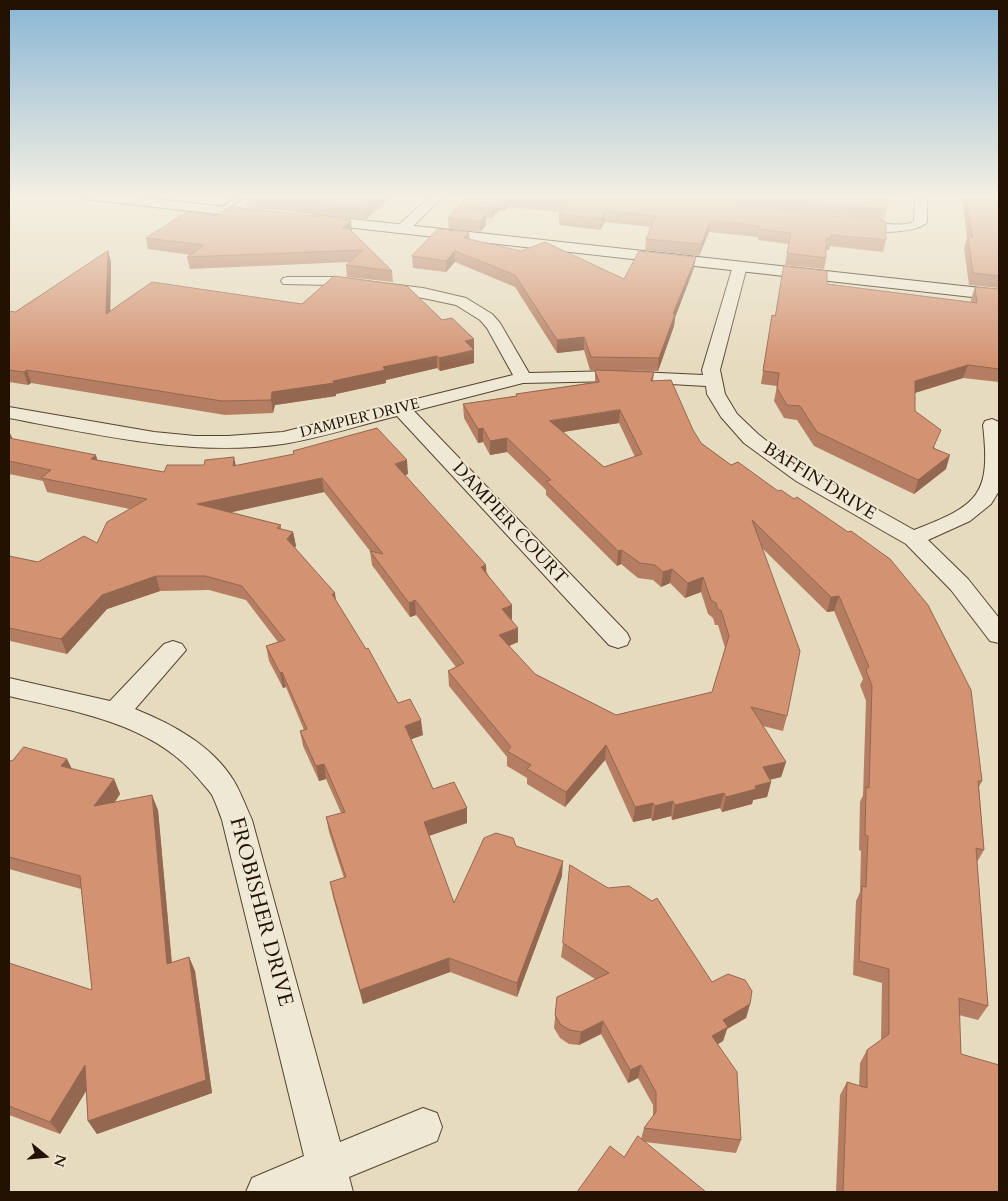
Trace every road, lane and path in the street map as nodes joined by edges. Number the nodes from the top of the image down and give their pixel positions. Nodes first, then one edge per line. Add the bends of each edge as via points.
1 (609, 252) edge
2 (740, 266) junction
3 (288, 281) dead end
4 (999, 295) edge
5 (523, 378) junction
6 (711, 381) junction
7 (401, 409) junction
8 (9, 413) edge
9 (992, 425) dead end
10 (912, 538) junction
11 (999, 635) edge
12 (618, 639) dead end
13 (173, 650) dead end
14 (9, 687) edge
15 (116, 712) junction
16 (424, 1127) dead end
17 (330, 1179) edge
18 (266, 1192) edge

1 - 2 main road
2 - 4 main road
2 - 6 street via 711,365
3 - 5 street via 332,281 461,301 494,326
5 - 6 street, DAMPIER DRIVE via 617,376
5 - 7 street, DAMPIER DRIVE
6 - 10 street, BAFFIN DRIVE via 730,417 774,458
7 - 8 street, DAMPIER DRIVE via 283,438 228,442 154,438
7 - 12 street, DAMPIER COURT
9 - 10 street via 996,454 995,476 989,494 952,523
10 - 11 street, BAFFIN DRIVE via 952,577
13 - 15 street
14 - 15 street, FROBISHER DRIVE
15 - 17 street, FROBISHER DRIVE via 183,745 222,787 237,820
16 - 17 street
17 - 18 street

